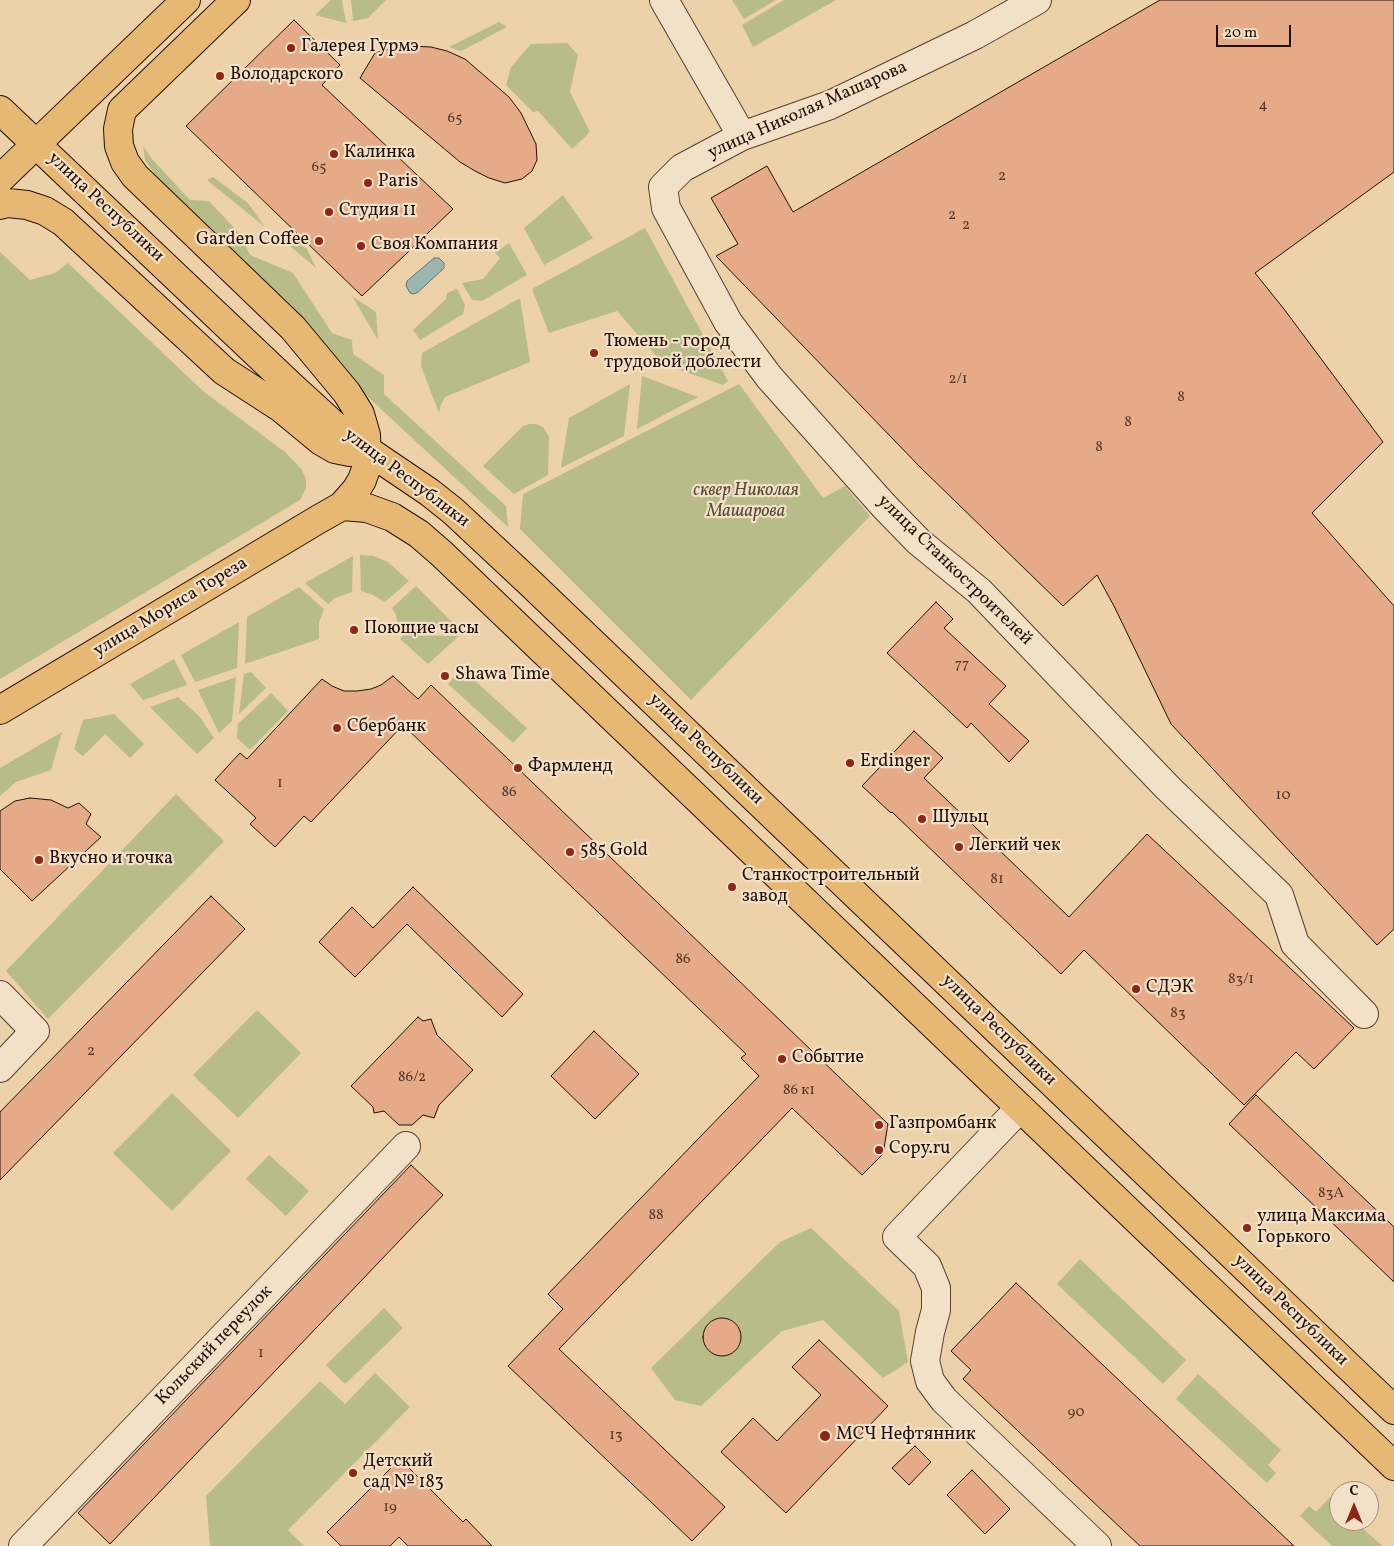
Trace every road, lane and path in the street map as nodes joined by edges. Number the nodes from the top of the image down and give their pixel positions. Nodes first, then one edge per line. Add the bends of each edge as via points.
1 (186, 0) edge
2 (236, 0) edge
3 (664, 0) edge
4 (1037, 0) edge
5 (0, 110) edge
6 (742, 136) junction
7 (37, 144) junction
8 (0, 179) edge
9 (663, 187) joint
10 (0, 205) edge
11 (367, 450) junction
12 (342, 506) junction
13 (0, 710) edge
14 (0, 995) edge
15 (1364, 1014) dead end
16 (0, 1068) edge
17 (1020, 1108) junction
18 (406, 1146) dead end
19 (1394, 1410) edge
20 (1394, 1466) edge
21 (23, 1546) edge
22 (1097, 1546) edge

1 - 7 main road
2 - 11 main road via 122,110 119,146 124,162 134,176 299,336 348,393 360,414
3 - 6 street
4 - 6 street, улица Николая Машарова via 975,35 830,105
5 - 7 main road, улица Республики
6 - 9 street, улица Николая Машарова via 682,168
7 - 8 main road
7 - 11 main road, улица Республики via 289,384
9 - 15 street, улица Станкостроителей via 666,208 728,322 769,377 919,542 979,591 1168,788 1279,895 1295,944
10 - 11 main road via 27,205 64,222 224,372 281,408 321,441 350,452
11 - 12 main road via 367,466 362,480
11 - 19 main road, улица Республики via 453,511 543,595
12 - 13 main road, улица Мориса Тореза
12 - 17 main road, улица Республики via 380,512 419,534
14 - 16 street via 36,1031
17 - 20 main road, улица Республики
17 - 22 street via 896,1237 927,1266 936,1288 936,1310 925,1361 930,1381 944,1400
18 - 21 street, Кольский переулок

